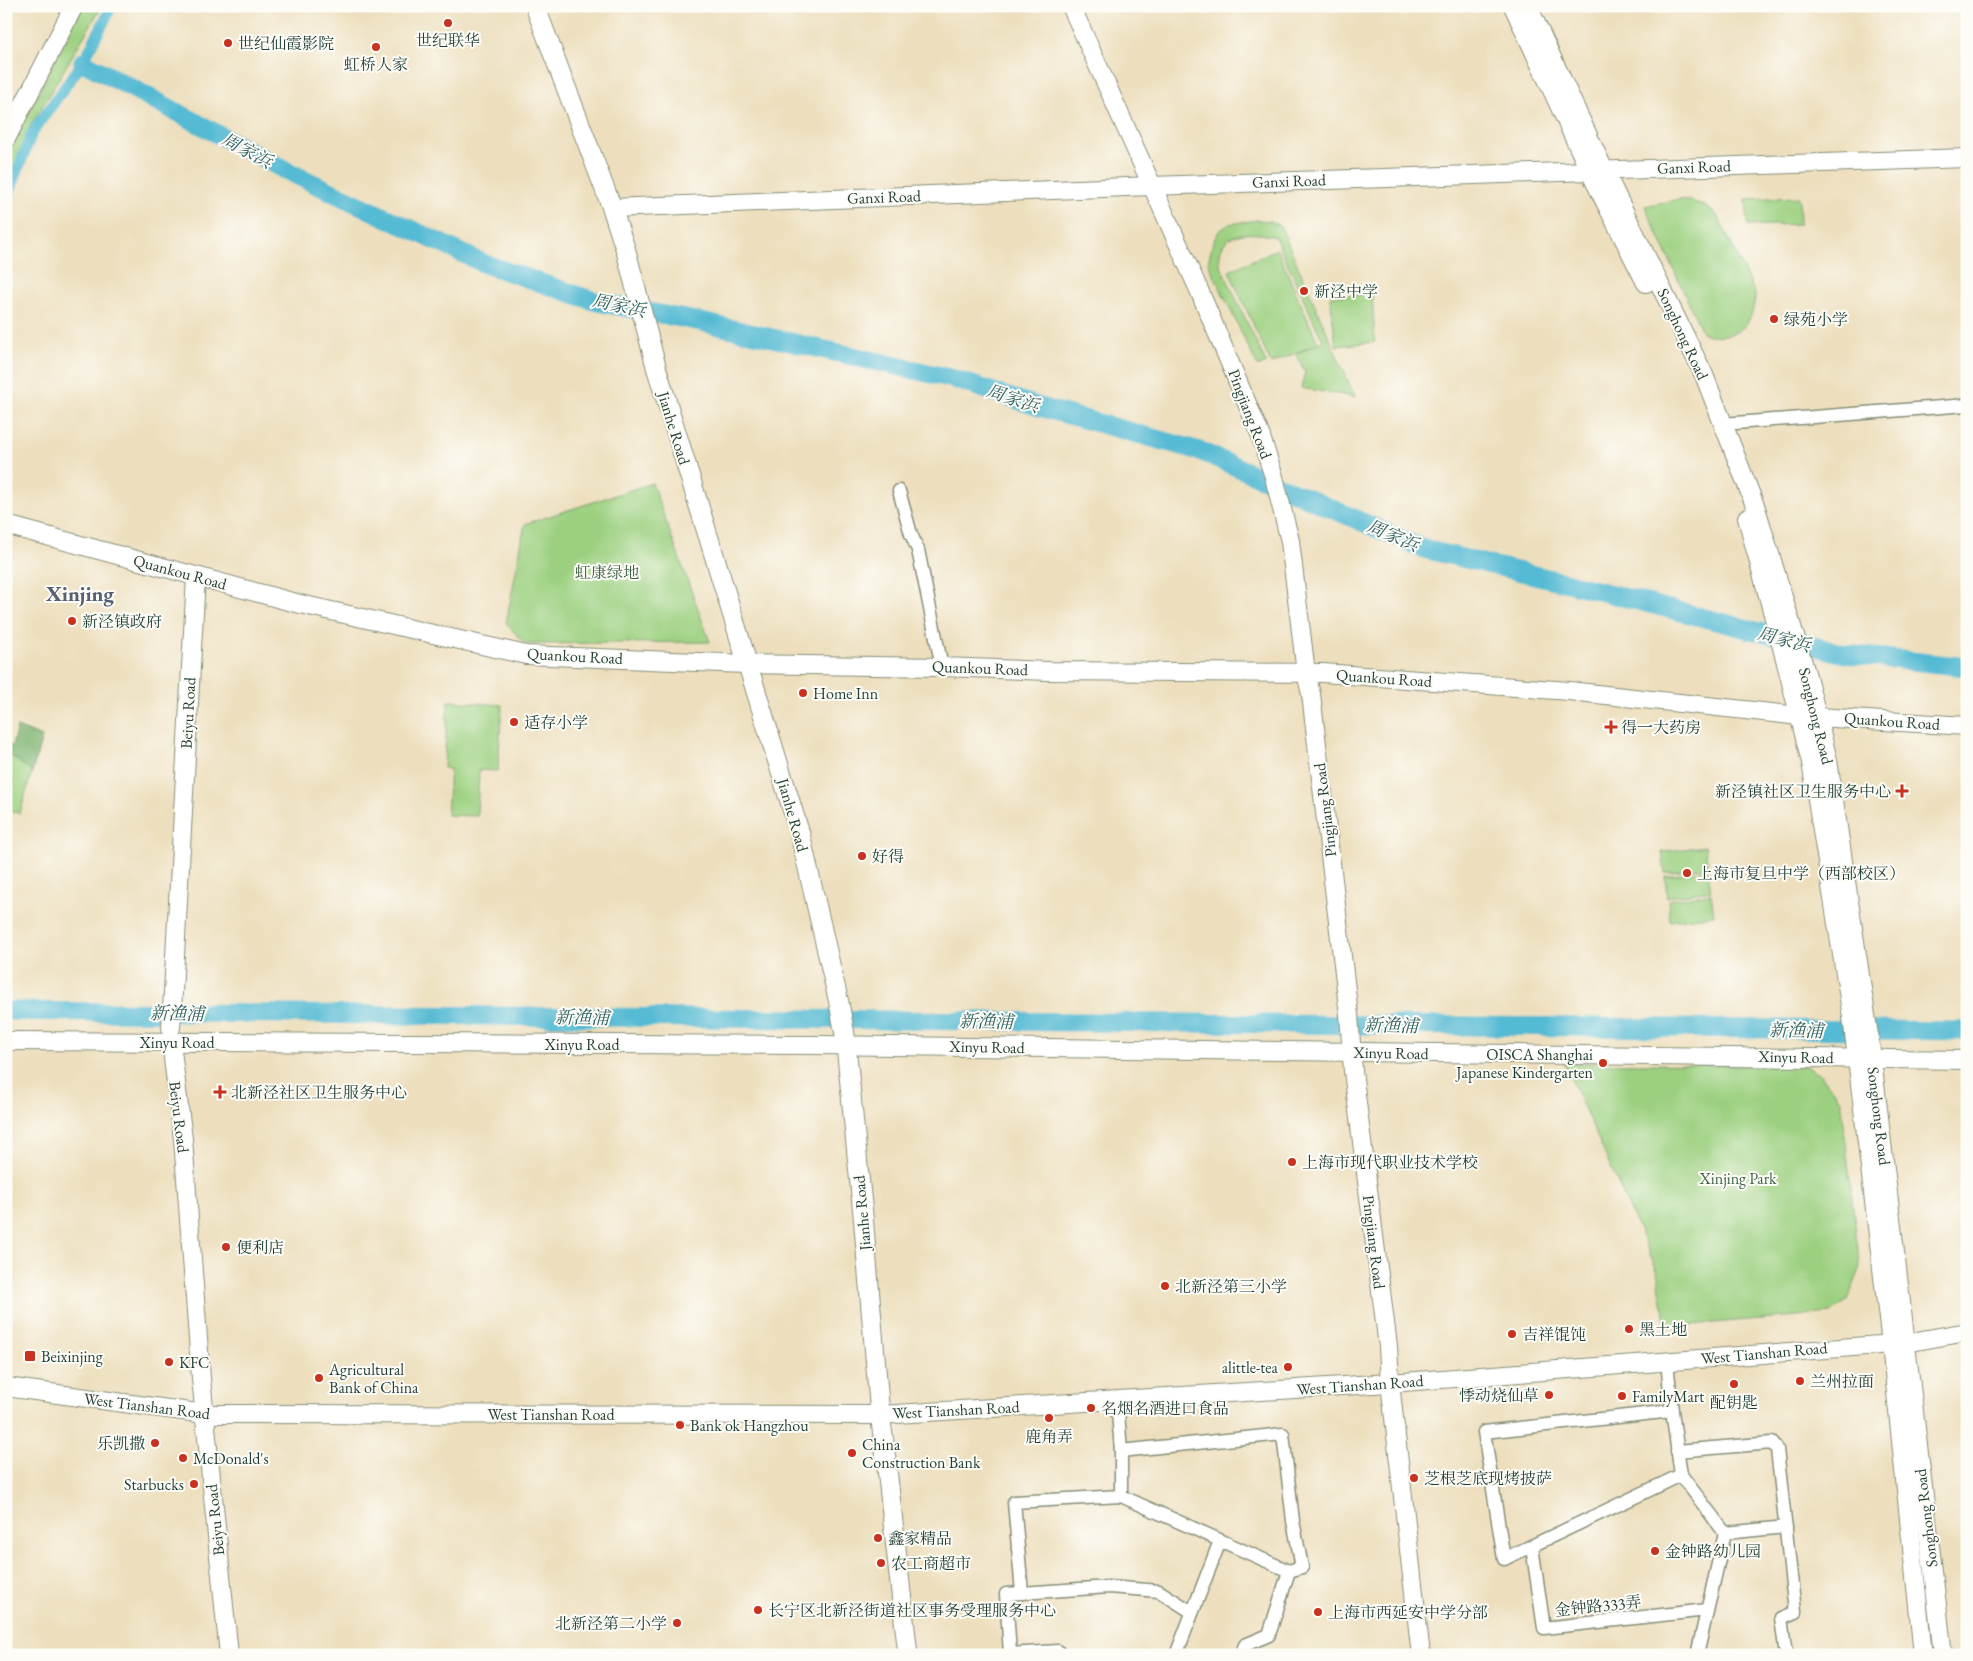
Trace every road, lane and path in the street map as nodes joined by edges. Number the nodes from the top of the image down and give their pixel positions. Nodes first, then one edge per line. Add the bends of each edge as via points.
1 (74, 6) edge
2 (535, 6) edge
3 (1071, 6) edge
4 (1513, 6) edge
5 (1528, 6) edge
6 (6, 139) edge
7 (1967, 158) edge
8 (1597, 171) junction
9 (1151, 186) junction
10 (612, 208) junction
11 (1967, 405) edge
12 (1723, 424) junction
13 (899, 491) dead end
14 (6, 525) edge
15 (196, 577) junction
16 (1779, 612) junction
17 (746, 664) junction
18 (942, 666) junction
19 (1306, 672) junction
20 (1800, 716) junction
21 (1818, 716) junction
22 (1967, 726) edge
23 (1859, 1017) junction
24 (171, 1035) junction
25 (6, 1041) edge
26 (846, 1045) junction
27 (1352, 1046) junction
28 (1864, 1050) junction
29 (1967, 1060) edge
30 (1967, 1332) edge
31 (1898, 1344) junction
32 (1967, 1344) edge
33 (1667, 1361) junction
34 (1390, 1383) junction
35 (6, 1388) edge
36 (1118, 1400) junction
37 (1672, 1411) junction
38 (205, 1414) junction
39 (880, 1415) junction
40 (1121, 1451) junction
41 (1677, 1451) junction
42 (1681, 1475) junction
43 (1121, 1496) junction
44 (1786, 1527) junction
45 (1725, 1533) junction
46 (1220, 1541) junction
47 (1532, 1547) junction
48 (1289, 1571) junction
49 (1022, 1593) junction
50 (1707, 1610) junction
51 (1192, 1612) junction
52 (228, 1655) edge
53 (908, 1655) edge
54 (1058, 1655) edge
55 (1176, 1655) edge
56 (1241, 1655) edge
57 (1421, 1655) edge
58 (1697, 1655) edge
59 (1786, 1655) edge
60 (1922, 1655) edge
61 (1942, 1655) edge

1 - 6 street
2 - 10 main road, Jianhe Road
3 - 9 street, Pingjiang Road
4 - 8 street, Songhong Road
5 - 8 street, Songhong Road
7 - 8 street, Ganxi Road
8 - 9 street, Ganxi Road
8 - 12 street, Songhong Road via 1704,375
8 - 16 street, Songhong Road via 1696,384 1746,514
9 - 10 street, Ganxi Road
9 - 19 street, Pingjiang Road via 1222,340 1260,434 1290,541
10 - 17 main road, Jianhe Road
11 - 12 street
12 - 16 street, Songhong Road via 1756,508
13 - 18 street via 918,550
14 - 15 street, Quankou Road
15 - 17 street, Quankou Road via 526,655
15 - 24 street, Beiyu Road
16 - 20 street, Songhong Road via 1784,655
16 - 21 street, Songhong Road via 1802,659
17 - 18 street, Quankou Road
17 - 26 main road, Jianhe Road via 800,834 840,1003
18 - 19 street, Quankou Road via 1048,671
19 - 20 street, Quankou Road via 1569,691
19 - 27 street, Pingjiang Road
20 - 21 street, Quankou Road
20 - 23 street, Songhong Road
21 - 22 street, Quankou Road
21 - 23 street, Songhong Road via 1828,760
23 - 28 street, Songhong Road
24 - 25 street, Xinyu Road
24 - 26 street, Xinyu Road
24 - 38 street, Beiyu Road via 183,1139
26 - 27 street, Xinyu Road via 1228,1049
26 - 39 main road, Jianhe Road
27 - 28 street, Xinyu Road
27 - 34 street, Pingjiang Road
28 - 29 street, Xinyu Road
28 - 31 street, Songhong Road
30 - 31 street, West Tianshan Road
31 - 32 street, West Tianshan Road
31 - 33 street, West Tianshan Road
31 - 60 street, Songhong Road
31 - 61 street, Songhong Road
33 - 34 street, West Tianshan Road
33 - 37 street
34 - 36 street, West Tianshan Road
34 - 57 street, Pingjiang Road
35 - 38 street, West Tianshan Road
36 - 39 street, West Tianshan Road
36 - 40 street
37 - 41 street
37 - 47 street via 1484,1432 1504,1559
38 - 39 street, West Tianshan Road
38 - 52 street, Beiyu Road
39 - 53 main road, Jianhe Road
40 - 43 street
40 - 48 street via 1283,1434 1293,1522 1302,1567
41 - 42 street
41 - 44 street via 1772,1443 1777,1449
42 - 45 street
42 - 47 street
43 - 46 street
43 - 49 street via 1014,1502
44 - 45 street
44 - 59 street via 1795,1612 1781,1618
45 - 50 street
46 - 48 street
46 - 51 street
47 - 50 street, 金钟路333弄 via 1544,1628
48 - 56 street via 1269,1635 1245,1645
49 - 51 street via 1109,1587 1159,1591
49 - 54 street via 1006,1594 1010,1654 1058,1652
50 - 58 street
51 - 55 street

